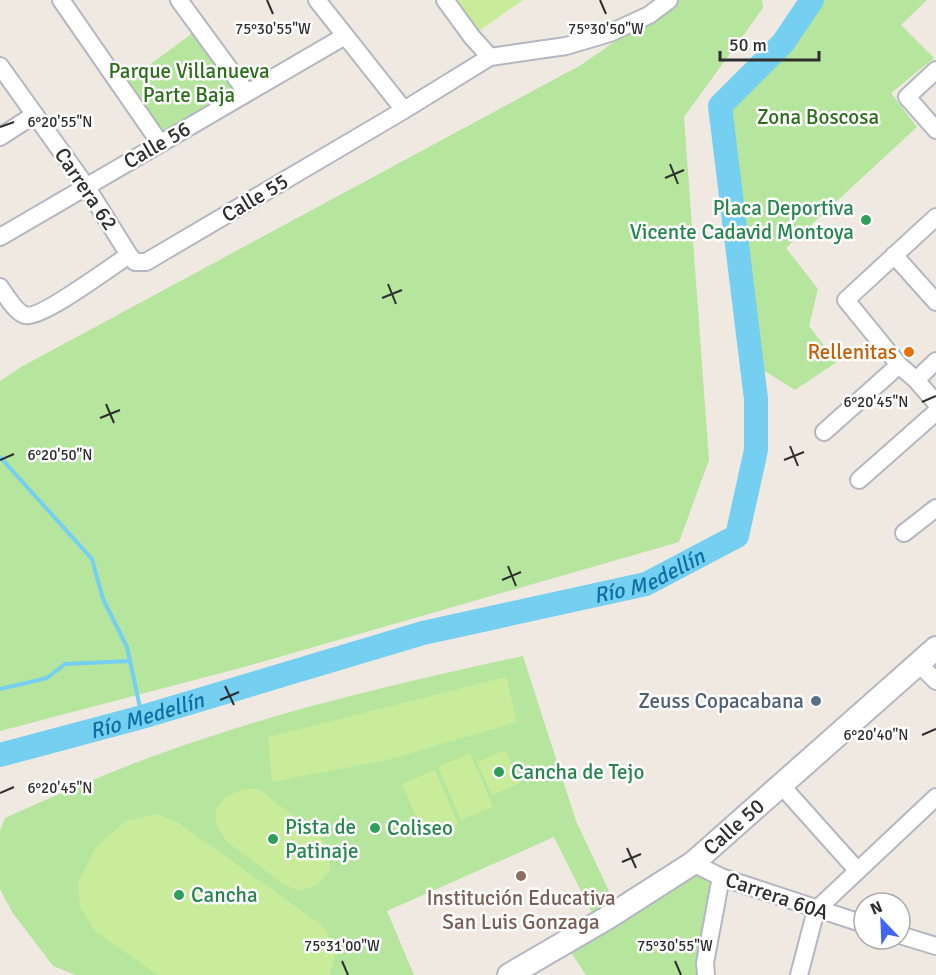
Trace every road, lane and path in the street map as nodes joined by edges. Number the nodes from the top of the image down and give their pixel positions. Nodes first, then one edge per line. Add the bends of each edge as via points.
1 (61, 0) edge
2 (179, 0) edge
3 (317, 0) edge
4 (446, 0) edge
5 (669, 0) edge
6 (345, 36) junction
7 (490, 57) junction
8 (0, 66) edge
9 (936, 70) edge
10 (247, 93) junction
11 (404, 110) junction
12 (34, 115) junction
13 (936, 130) edge
14 (0, 137) edge
15 (160, 143) junction
16 (86, 186) junction
17 (936, 217) edge
18 (0, 237) edge
19 (129, 255) junction
20 (894, 255) junction
21 (0, 287) edge
22 (936, 302) edge
23 (936, 361) edge
24 (899, 365) junction
25 (916, 380) junction
26 (936, 403) edge
27 (936, 412) edge
28 (824, 432) dead end
29 (859, 480) dead end
30 (936, 508) edge
31 (904, 533) dead end
32 (936, 648) edge
33 (919, 664) junction
34 (936, 681) edge
35 (781, 785) junction
36 (936, 797) edge
37 (693, 863) junction
38 (857, 870) junction
39 (721, 878) junction
40 (816, 910) junction
41 (852, 920) edge
42 (912, 939) edge
43 (936, 946) edge
44 (509, 975) edge
45 (706, 975) edge
46 (799, 975) edge

1 - 15 street
2 - 10 street
3 - 6 street
4 - 7 street
5 - 7 street via 649,15 610,33 566,46
6 - 10 street, Calle 56
6 - 11 street
7 - 11 street, Calle 55
8 - 12 street, Carrera 62
9 - 13 street via 908,97
10 - 15 street, Calle 56
11 - 19 street, Calle 55 via 146,262 135,262
12 - 14 street
12 - 16 street, Carrera 62
15 - 16 street, Calle 56
16 - 18 street, Calle 56
16 - 19 street, Carrera 62
17 - 20 street
19 - 21 street via 33,316 21,313
20 - 22 street
20 - 24 street via 846,300
23 - 25 street
24 - 25 street
24 - 28 street
25 - 26 street
27 - 29 street
30 - 31 street
32 - 33 main road, Calle 50
33 - 34 street
33 - 35 main road, Calle 50
35 - 37 main road, Calle 50
35 - 38 street
36 - 38 street
37 - 39 street, Carrera 60A
37 - 44 main road, Calle 50
38 - 40 street
39 - 40 street, Carrera 60A
39 - 45 street
40 - 41 street, Carrera 60A
40 - 46 street
42 - 43 street

